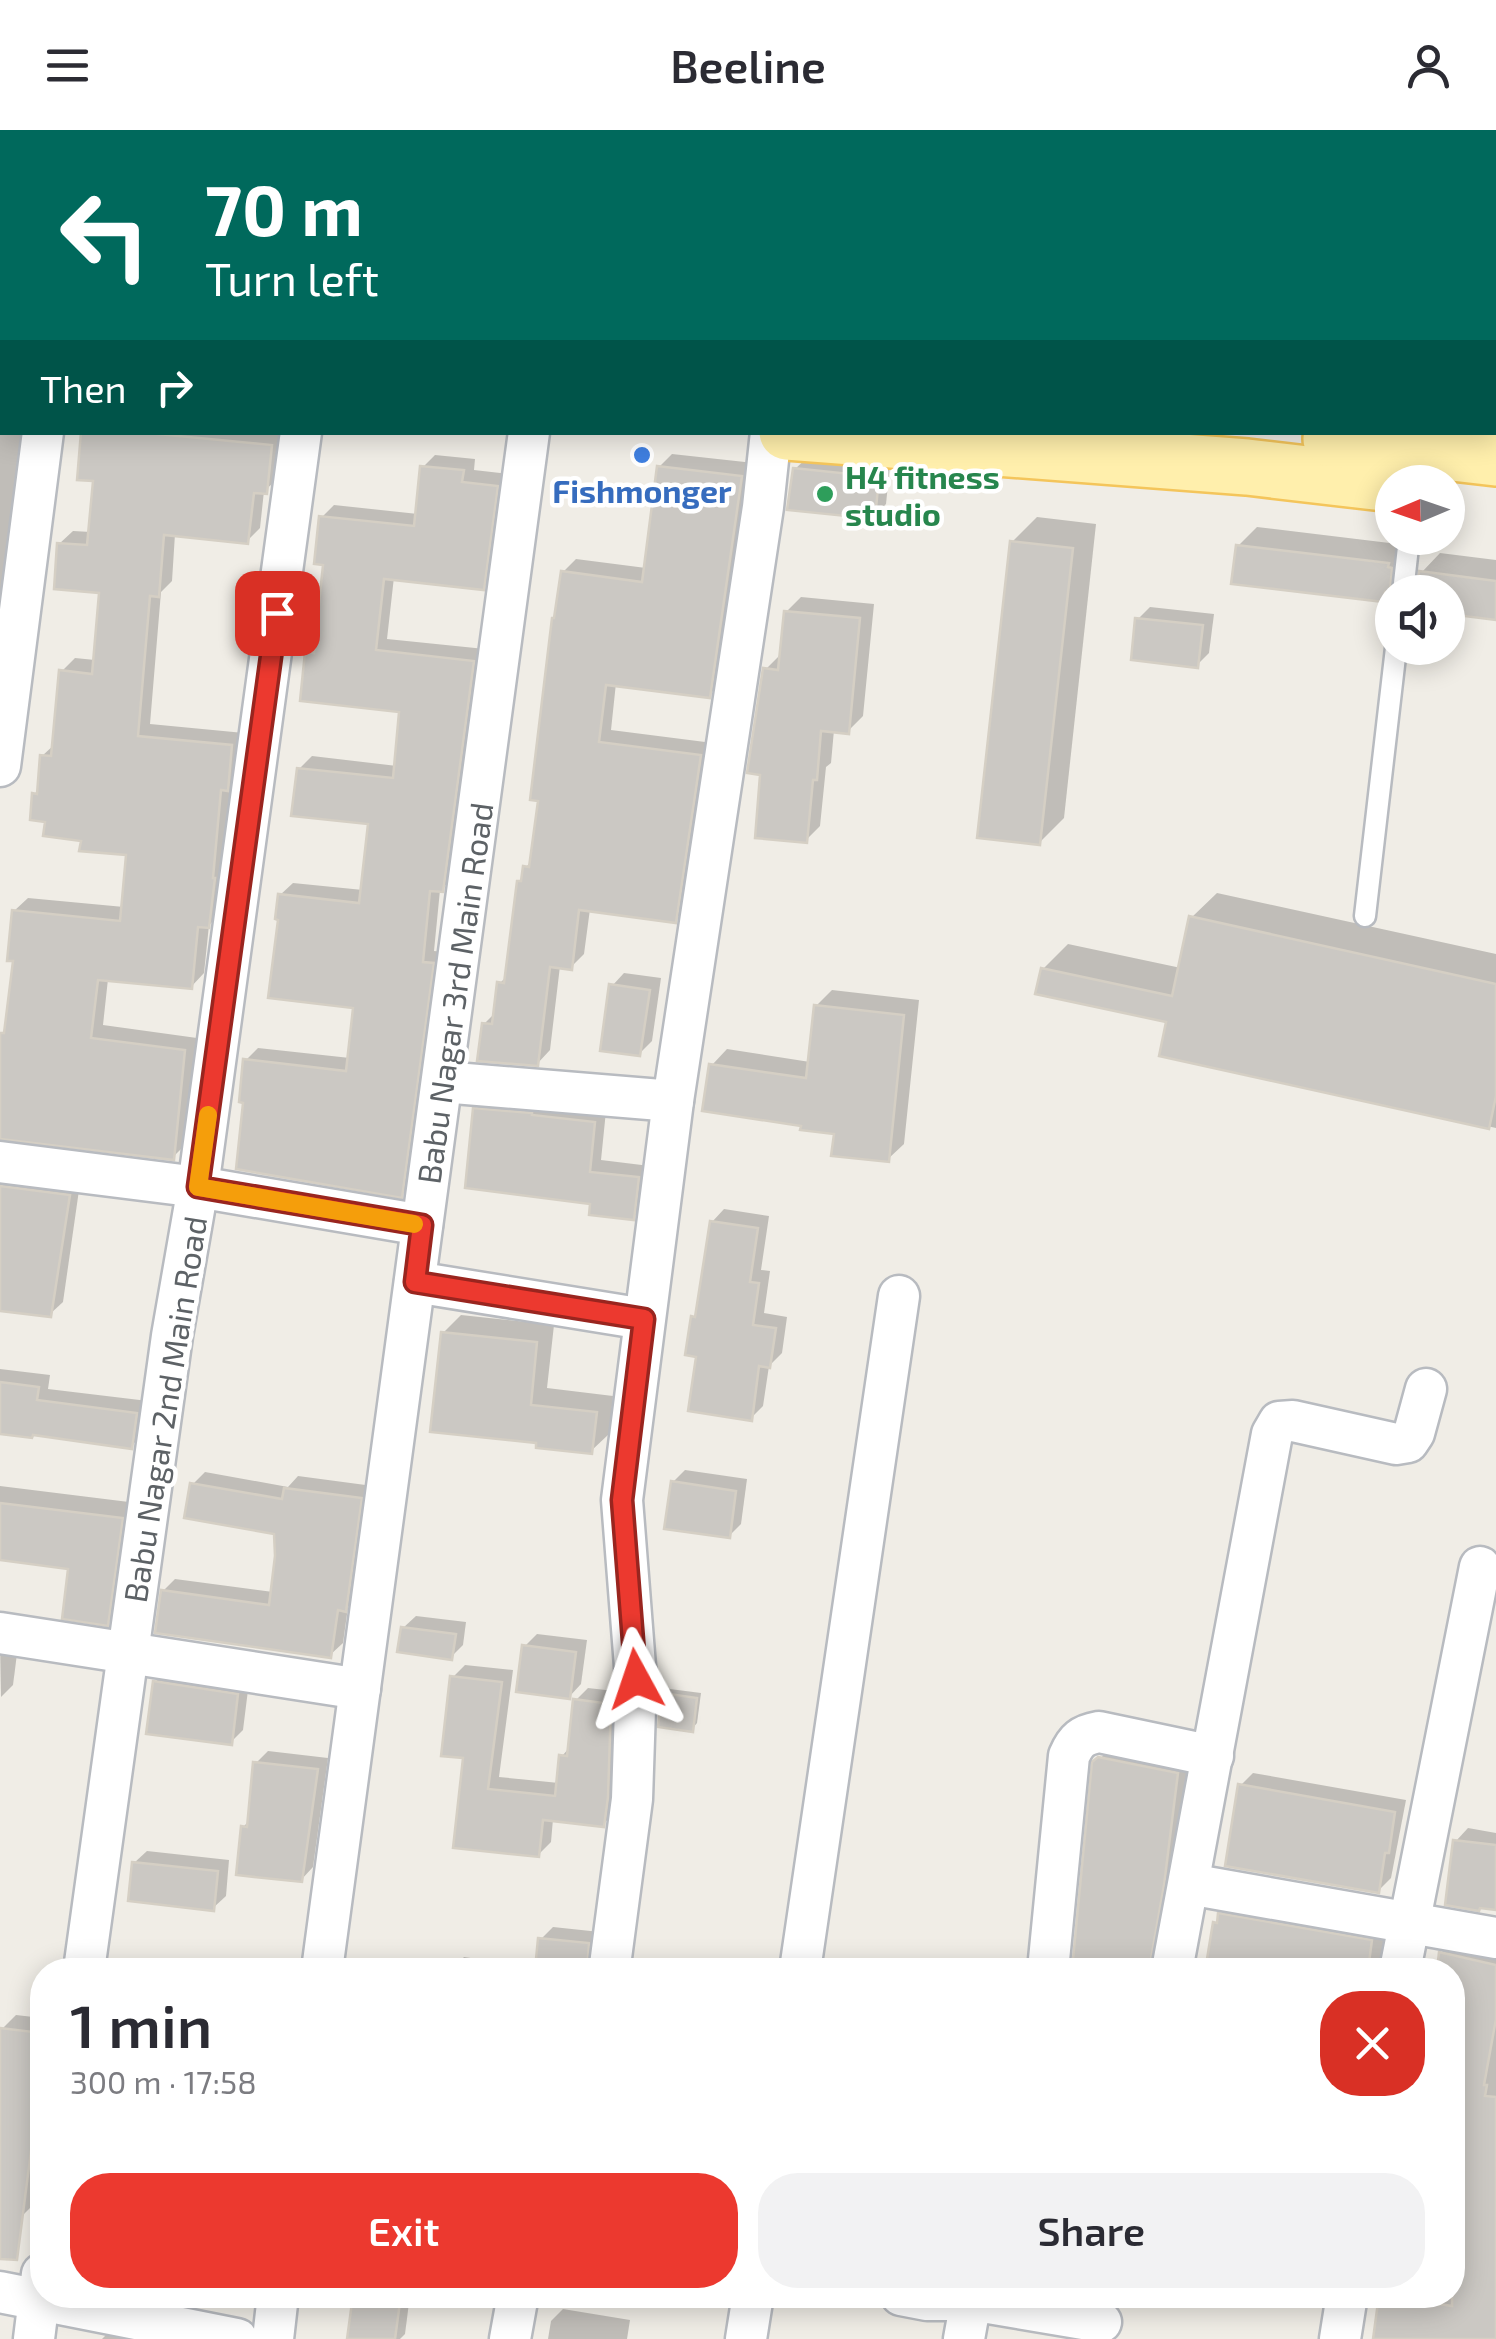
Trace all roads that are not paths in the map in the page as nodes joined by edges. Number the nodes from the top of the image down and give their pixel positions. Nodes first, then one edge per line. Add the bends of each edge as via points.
1 (43, 435) edge
2 (301, 435) edge
3 (529, 435) edge
4 (772, 435) edge
5 (904, 435) edge
6 (1255, 444) edge
7 (1380, 454) edge
8 (1496, 458) edge
9 (1465, 493) edge
10 (1496, 496) edge
11 (1394, 665) edge
12 (0, 766) edge
13 (1365, 916) dead end
14 (442, 1082) junction
15 (674, 1102) junction
16 (0, 1162) edge
17 (198, 1187) junction
18 (422, 1225) junction
19 (415, 1282) junction
20 (899, 1296) dead end
21 (644, 1319) junction
22 (1426, 1389) dead end
23 (1480, 1567) dead end
24 (0, 1633) edge
25 (128, 1652) junction
26 (360, 1689) junction
27 (1213, 1756) junction
28 (1190, 1884) junction
29 (1407, 1924) junction
30 (1496, 1938) edge
31 (86, 1958) edge
32 (324, 1958) edge
33 (611, 1958) edge
34 (802, 1958) edge
35 (1049, 1958) edge
36 (1175, 1958) edge
37 (1402, 1958) edge
38 (30, 2288) edge
39 (0, 2292) edge
40 (38, 2308) edge
41 (122, 2308) edge
42 (276, 2308) edge
43 (516, 2308) edge
44 (750, 2308) edge
45 (943, 2308) edge
46 (1345, 2308) edge
47 (1102, 2319) edge
48 (968, 2320) edge
49 (34, 2339) edge
50 (237, 2339) edge
51 (272, 2339) edge
52 (510, 2339) edge
53 (746, 2339) edge
54 (1340, 2339) edge

1 - 12 street
2 - 17 street, Babu Nagar 2nd Main Road
3 - 14 street, Babu Nagar 3rd Main Road
4 - 15 street
5 - 6 main road
6 - 7 main road
7 - 8 main road
9 - 10 main road
11 - 13 lane
14 - 15 street
14 - 18 street, Babu Nagar 3rd Main Road
15 - 21 street
16 - 17 street
17 - 18 street
17 - 25 street, Babu Nagar 2nd Main Road
18 - 19 street, Babu Nagar 3rd Main Road
19 - 21 street
19 - 26 street, Babu Nagar 3rd Main Road
20 - 34 street
21 - 33 street via 622,1500 636,1679 632,1799
22 - 27 street via 1408,1442 1292,1421 1279,1422 1272,1434
23 - 29 street
24 - 25 street
25 - 26 street
25 - 31 street, Babu Nagar 2nd Main Road
26 - 32 street, Babu Nagar 3rd Main Road
27 - 28 street
27 - 35 street via 1099,1732 1074,1743
28 - 29 street
28 - 36 street
29 - 30 street
29 - 37 street
38 - 39 street
40 - 49 street
41 - 50 street
42 - 51 street
43 - 52 street
44 - 53 street
45 - 48 street
46 - 54 street
47 - 48 street

